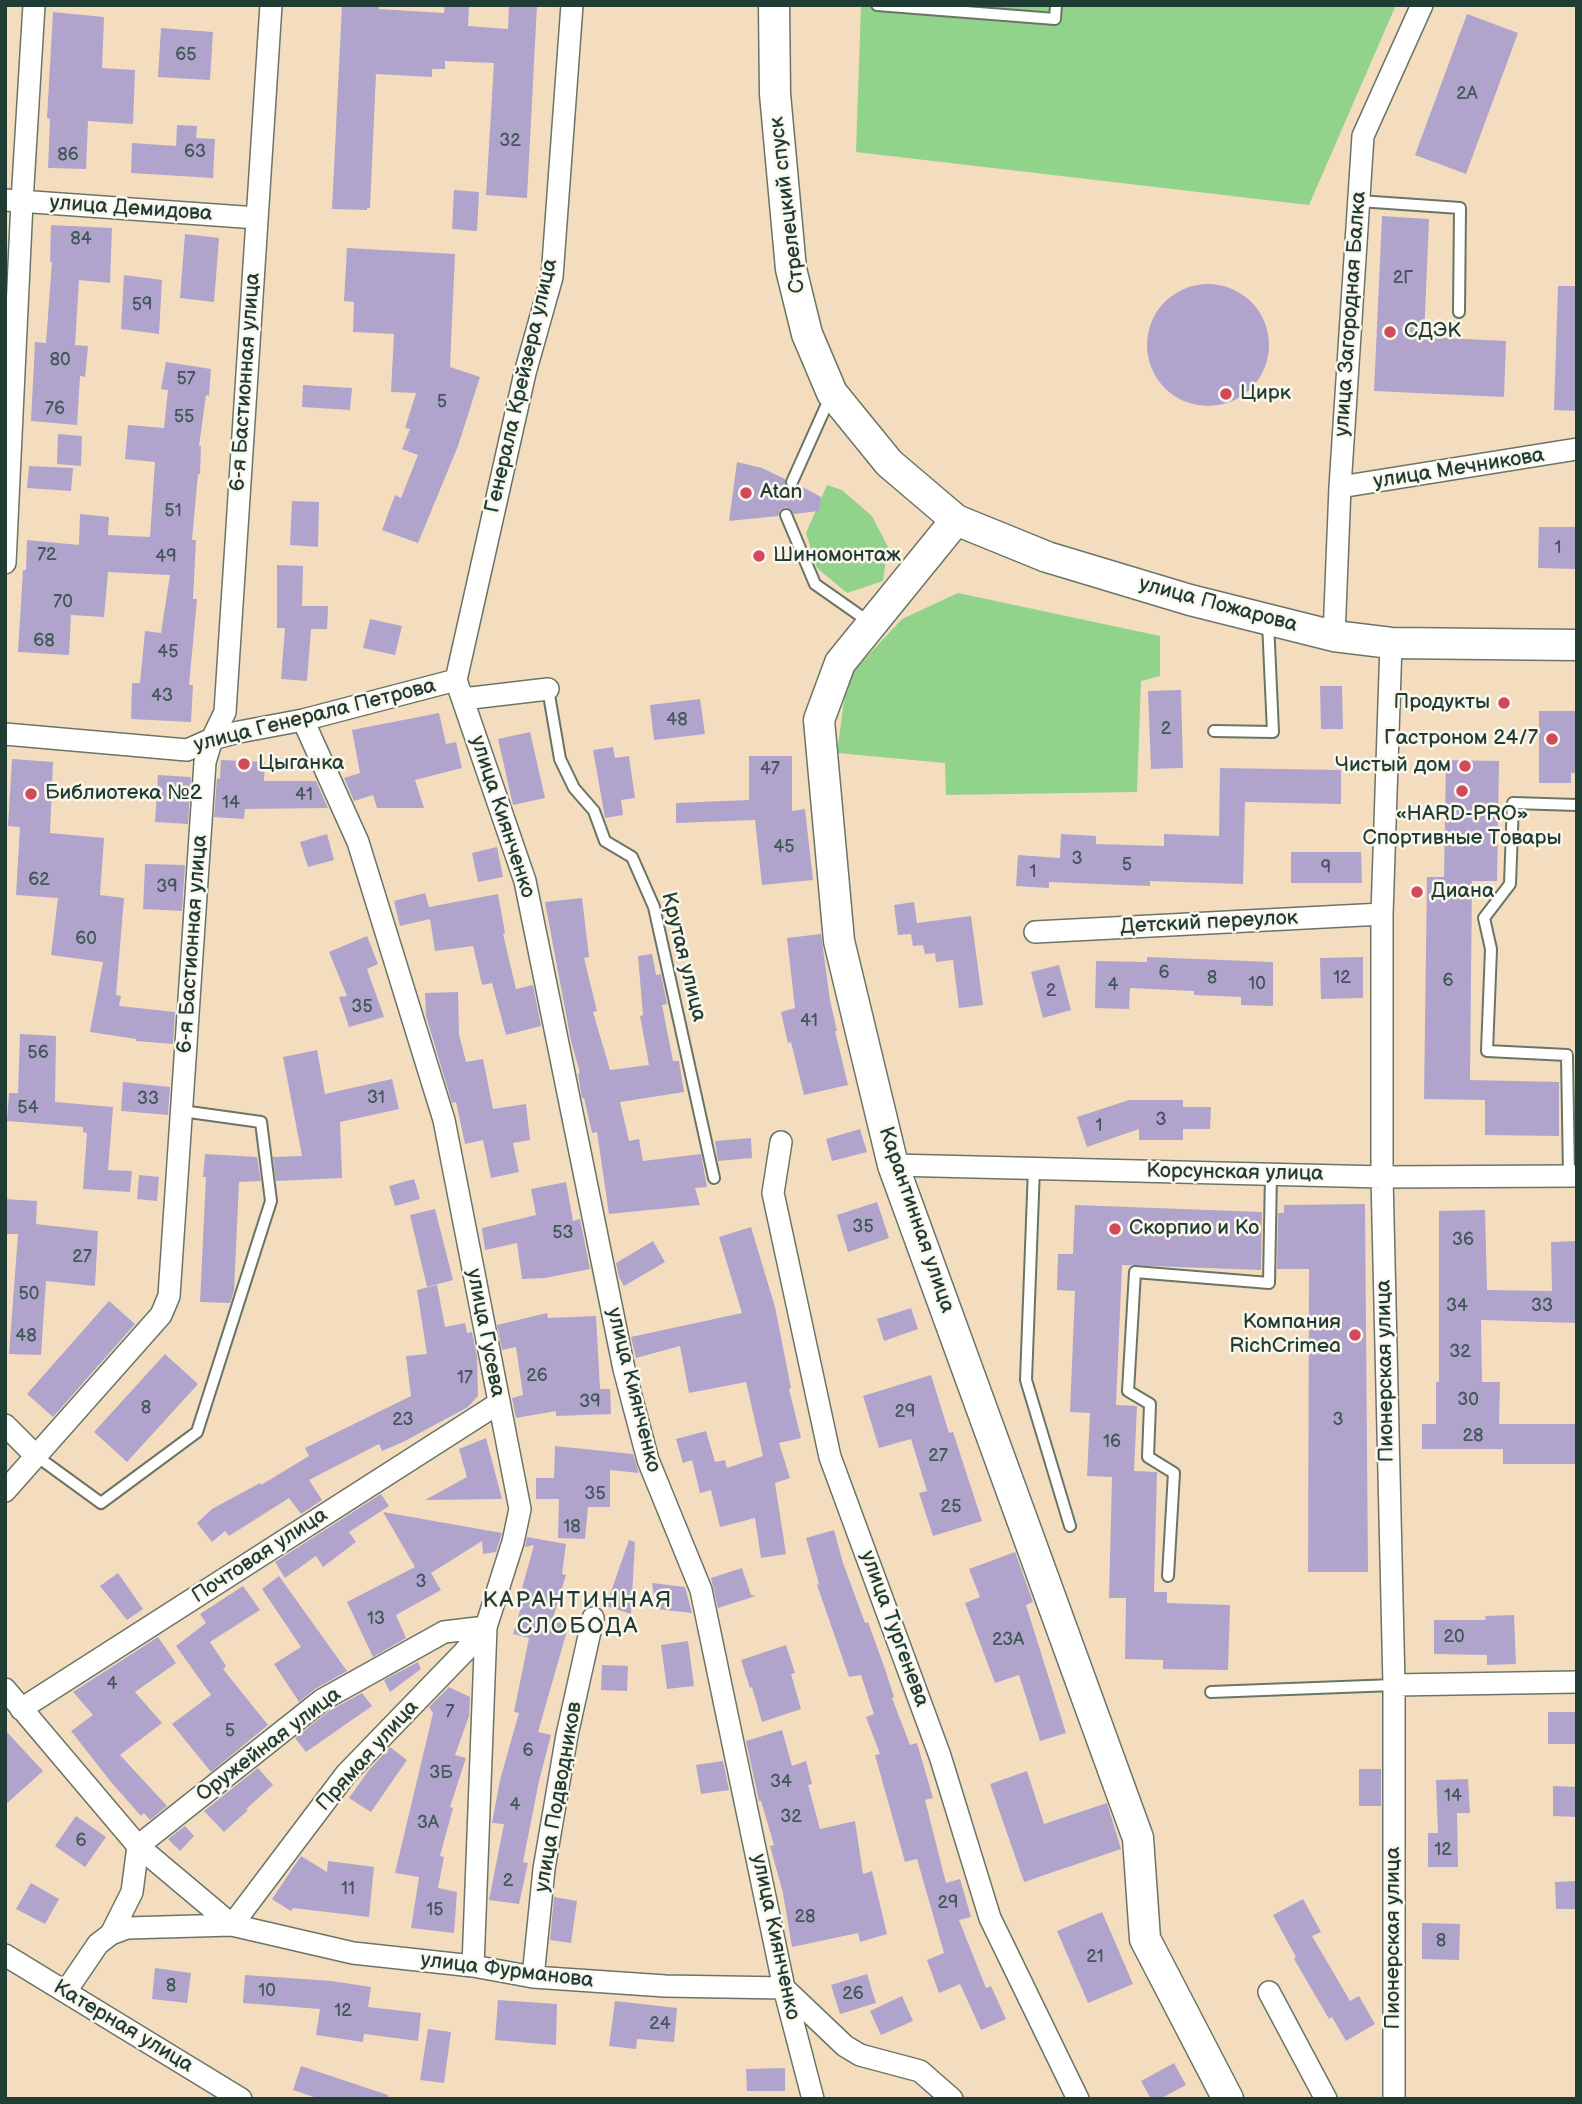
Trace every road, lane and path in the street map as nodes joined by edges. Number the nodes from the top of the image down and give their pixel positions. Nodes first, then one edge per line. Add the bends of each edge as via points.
1 (34, 5) edge
2 (271, 5) edge
3 (572, 5) edge
4 (774, 5) edge
5 (877, 5) edge
6 (1056, 5) edge
7 (1422, 5) edge
8 (921, 7) edge
9 (995, 10) edge
10 (14, 201) edge
11 (1359, 201) junction
12 (257, 218) junction
13 (1459, 312) dead end
14 (832, 393) junction
15 (1577, 449) edge
16 (889, 463) joint
17 (792, 482) dead end
18 (1340, 487) junction
19 (786, 514) dead end
20 (956, 520) junction
21 (5, 563) edge
22 (1268, 619) junction
23 (872, 624) junction
24 (1334, 636) junction
25 (1391, 643) junction
26 (1577, 645) edge
27 (548, 689) joint
28 (460, 690) junction
29 (303, 720) junction
30 (1214, 731) dead end
31 (5, 734) edge
32 (212, 739) junction
33 (1577, 805) edge
34 (1382, 914) junction
35 (1035, 932) dead end
36 (182, 1111) junction
37 (780, 1142) dead end
38 (894, 1165) junction
39 (1034, 1168) junction
40 (1271, 1174) junction
41 (1573, 1176) edge
42 (1382, 1177) junction
43 (714, 1178) dead end
44 (499, 1403) junction
45 (5, 1425) edge
46 (35, 1455) junction
47 (5, 1491) edge
48 (1070, 1526) dead end
49 (1168, 1576) dead end
50 (593, 1618) dead end
51 (486, 1627) junction
52 (1577, 1682) edge
53 (1394, 1685) junction
54 (5, 1689) edge
55 (1210, 1692) dead end
56 (22, 1709) junction
57 (138, 1846) junction
58 (233, 1925) junction
59 (111, 1934) junction
60 (5, 1955) edge
61 (473, 1966) junction
62 (533, 1977) junction
63 (784, 1988) junction
64 (66, 1992) junction
65 (1269, 1992) dead end
66 (241, 2099) edge
67 (813, 2099) edge
68 (952, 2099) edge
69 (1078, 2099) edge
70 (1228, 2099) edge
71 (1326, 2099) edge
72 (1394, 2099) edge

1 - 10 street
2 - 12 street, 6-я Бастионная улица
3 - 28 street, Генерала Крейзера улица via 552,277 525,373
4 - 14 main road, Стрелецкий спуск via 775,94 792,269 807,334
5 - 8 lane
6 - 9 lane via 1055,19
7 - 11 street, улица Загородная Балка via 1363,136
8 - 9 lane
10 - 12 street, улица Демидова
10 - 21 street
11 - 13 lane via 1460,208
11 - 18 street, улица Загородная Балка
12 - 32 street, 6-я Бастионная улица via 225,712
14 - 16 main road, Стрелецкий спуск
14 - 17 lane
15 - 18 street, улица Мечникова
16 - 20 main road, улица Пожарова
18 - 24 street, улица Загородная Балка
19 - 23 lane via 815,584
20 - 22 main road, улица Пожарова via 1046,557
20 - 23 main road, Карантинная улица
22 - 24 main road, улица Пожарова
22 - 30 lane via 1273,732
23 - 38 main road, Карантинная улица via 840,663 819,720 839,941
24 - 25 main road, улица Пожарова
25 - 26 main road, улица Пожарова
25 - 34 street, Пионерская улица
27 - 28 street, улица Генерала Петрова
27 - 43 lane, Крутая улица via 560,759 574,788 594,811 605,841 632,857 654,907
28 - 29 street, улица Генерала Петрова
28 - 63 street, улица Киянченко via 525,881 624,1369 648,1460 701,1590
29 - 32 street, улица Генерала Петрова
29 - 44 street, улица Гусева via 358,842 443,1120
31 - 32 street, улица Генерала Петрова via 187,750
32 - 36 street, 6-я Бастионная улица via 205,762
33 - 41 lane via 1513,803 1510,884 1483,918 1492,949 1487,1051 1567,1055
34 - 35 street, Детский переулок
34 - 42 street, Пионерская улица
36 - 46 street, 6-я Бастионная улица via 172,1276 166,1305
36 - 46 lane via 261,1122 271,1201 197,1432 101,1503
37 - 69 street, улица Тургенева via 773,1193 830,1457 940,1756 990,1918
38 - 39 street, Корсунская улица
38 - 70 main road, Карантинная улица via 1138,1838 1145,1938
39 - 40 street, Корсунская улица
39 - 48 lane via 1026,1380
40 - 42 street, Корсунская улица
40 - 49 lane via 1269,1283 1135,1272 1128,1391 1150,1404 1148,1457 1174,1473
41 - 42 street, Корсунская улица
42 - 53 street, Пионерская улица
44 - 51 street, улица Гусева via 520,1509
44 - 56 street, Почтовая улица
45 - 46 street
46 - 47 street, 6-я Бастионная улица
50 - 62 street, улица Подводников via 564,1748 544,1869
51 - 57 street, Оружейная улица via 444,1632 322,1700
51 - 58 street, Прямая улица via 346,1774
51 - 61 street, улица Гусева
52 - 53 street
53 - 55 lane
53 - 72 street, Пионерская улица
54 - 56 street, улица Фурманова
56 - 57 street, улица Фурманова
57 - 58 street, улица Фурманова
57 - 59 street via 132,1892
58 - 59 street, улица Фурманова via 136,1927
58 - 61 street, улица Фурманова via 353,1953
59 - 64 street via 98,1944
60 - 64 street, Катерная улица
61 - 62 street, улица Фурманова
62 - 63 street, улица Фурманова
63 - 67 street, улица Киянченко
63 - 68 street via 845,2046 920,2071
64 - 66 street, Катерная улица
65 - 71 street

